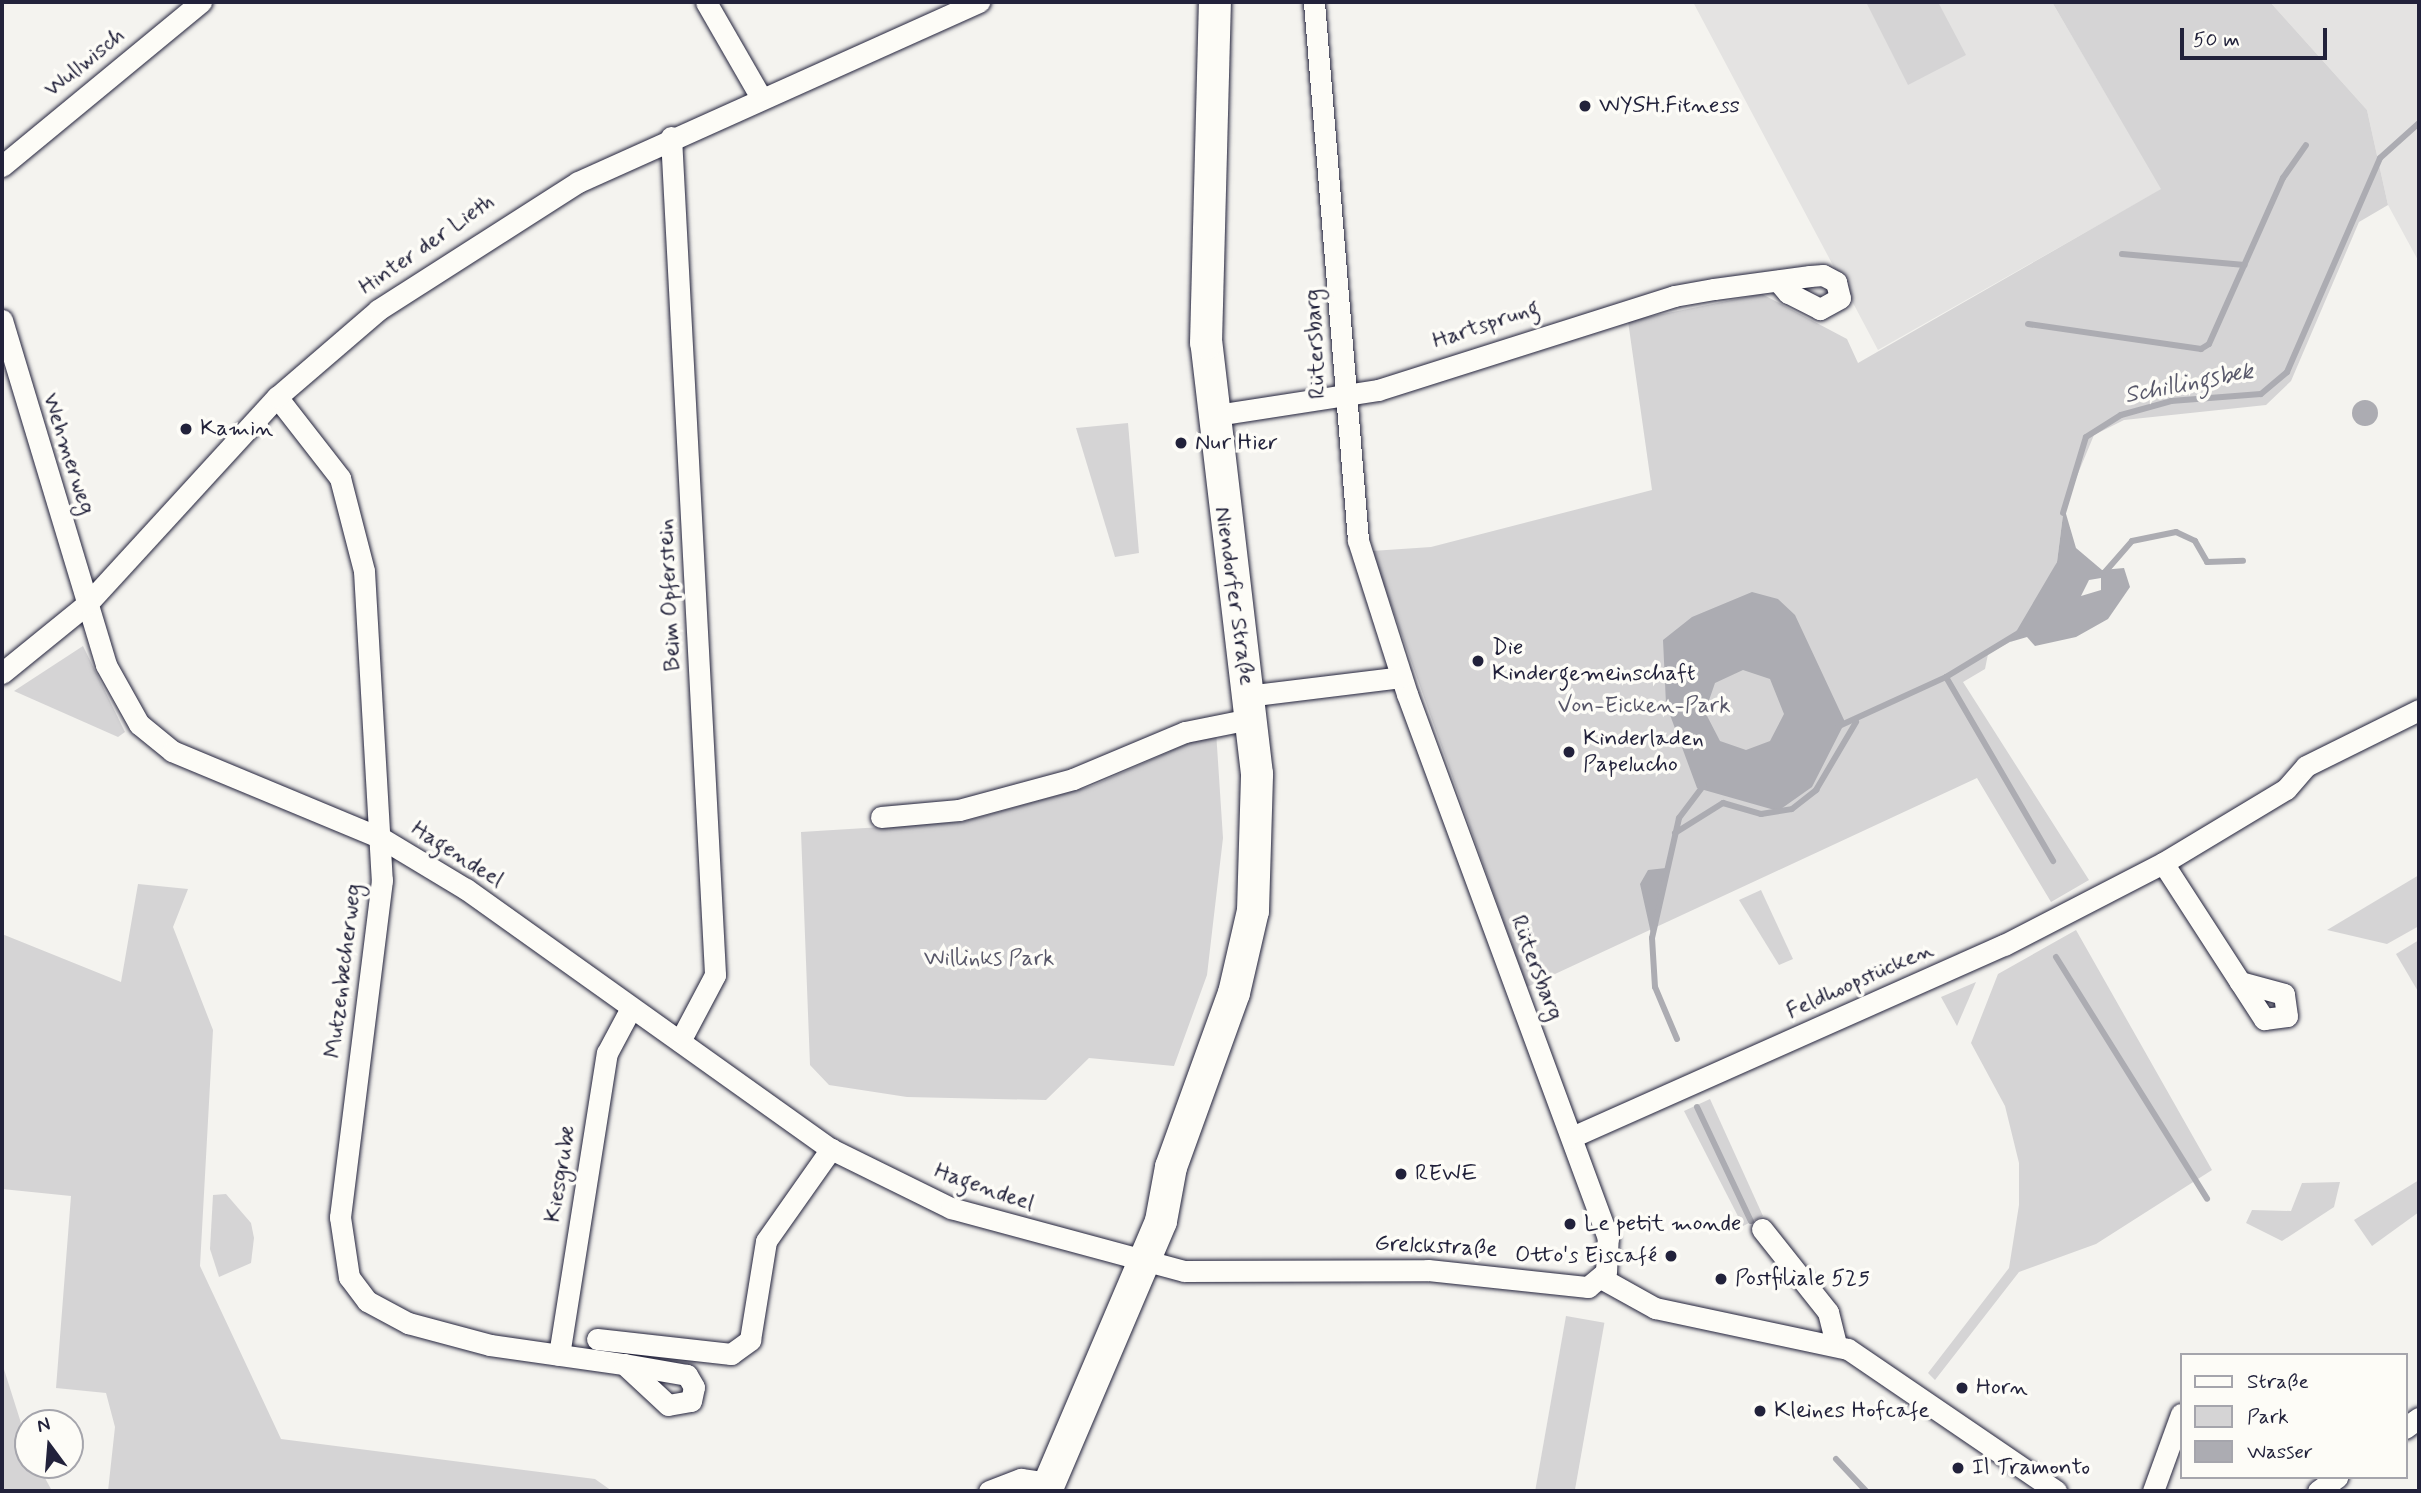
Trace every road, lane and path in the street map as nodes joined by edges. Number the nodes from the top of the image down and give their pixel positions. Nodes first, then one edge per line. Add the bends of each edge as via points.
1 (201, 2) edge
2 (706, 2) edge
3 (979, 2) edge
4 (1314, 2) edge
5 (1217, 5) edge
6 (760, 96) junction
7 (671, 137) junction
8 (2, 166) edge
9 (1778, 281) dead end
10 (2, 320) edge
11 (8, 373) edge
12 (277, 397) junction
13 (1345, 397) junction
14 (1210, 416) junction
15 (88, 603) junction
16 (2, 673) edge
17 (1401, 677) junction
18 (1249, 707) junction
19 (2419, 710) edge
20 (881, 817) dead end
21 (381, 838) junction
22 (2163, 863) junction
23 (2240, 982) dead end
24 (631, 1007) junction
25 (680, 1041) junction
26 (1572, 1137) junction
27 (831, 1149) junction
28 (1762, 1229) dead end
29 (1137, 1258) junction
30 (1601, 1278) junction
31 (597, 1339) dead end
32 (1836, 1344) junction
33 (559, 1355) junction
34 (624, 1364) dead end
35 (2180, 1416) edge
36 (2180, 1452) edge
37 (2160, 1466) junction
38 (2334, 1479) edge
39 (1047, 1487) edge
40 (989, 1491) edge
41 (2056, 1491) edge
42 (2153, 1491) edge
43 (2318, 1491) edge

1 - 8 street, Wullwisch
2 - 6 street
3 - 6 street, Hinter der Lieth
4 - 13 street, Rütersbarg
5 - 14 main road, Niendorfer Straße via 1205,265
6 - 7 street, Hinter der Lieth
7 - 12 street, Hinter der Lieth via 515,217 378,310
7 - 25 street, Beim Opferstein via 716,975
9 - 13 street, Hartsprung via 1624,308
10 - 11 street, Wehmerweg
11 - 15 street, Wehmerweg
12 - 15 street, Hinter der Lieth
12 - 21 street, Mutzenbecherweg via 328,456 358,533
13 - 14 street, Hartsprung
13 - 17 street, Rütersbarg via 1358,540
14 - 18 main road, Niendorfer Straße
15 - 16 street, Hinter der Lieth
15 - 21 street, Hagendeel via 124,703 154,740
17 - 18 street
17 - 26 street, Rütersbarg
18 - 20 street via 1073,779 959,810
18 - 29 main road, Niendorfer Straße via 1258,820 1253,911 1234,992 1171,1167 1166,1207
19 - 22 street, Feldhoopstücken via 2306,766 2286,789
21 - 24 street, Hagendeel via 466,889
21 - 33 street, Mutzenbecherweg via 382,880 340,1217 349,1277 367,1301 408,1323 462,1339
22 - 23 street
22 - 26 street, Feldhoopstücken via 2004,945
24 - 25 street, Hagendeel
24 - 33 street, Kiesgrube via 607,1053
25 - 27 street, Hagendeel
26 - 30 street, Rütersbarg via 1608,1238 1610,1257
27 - 29 street, Hagendeel via 951,1208
27 - 31 street via 766,1241 750,1340 731,1354
28 - 32 street via 1828,1311
29 - 30 street, Grelckstraße via 1184,1271 1449,1271 1582,1289
29 - 39 main road, Niendorfer Straße
30 - 32 street via 1655,1308
32 - 41 street
33 - 34 street, Mutzenbecherweg
35 - 37 street
36 - 37 street
37 - 42 street
38 - 43 street
39 - 40 street via 1021,1479

